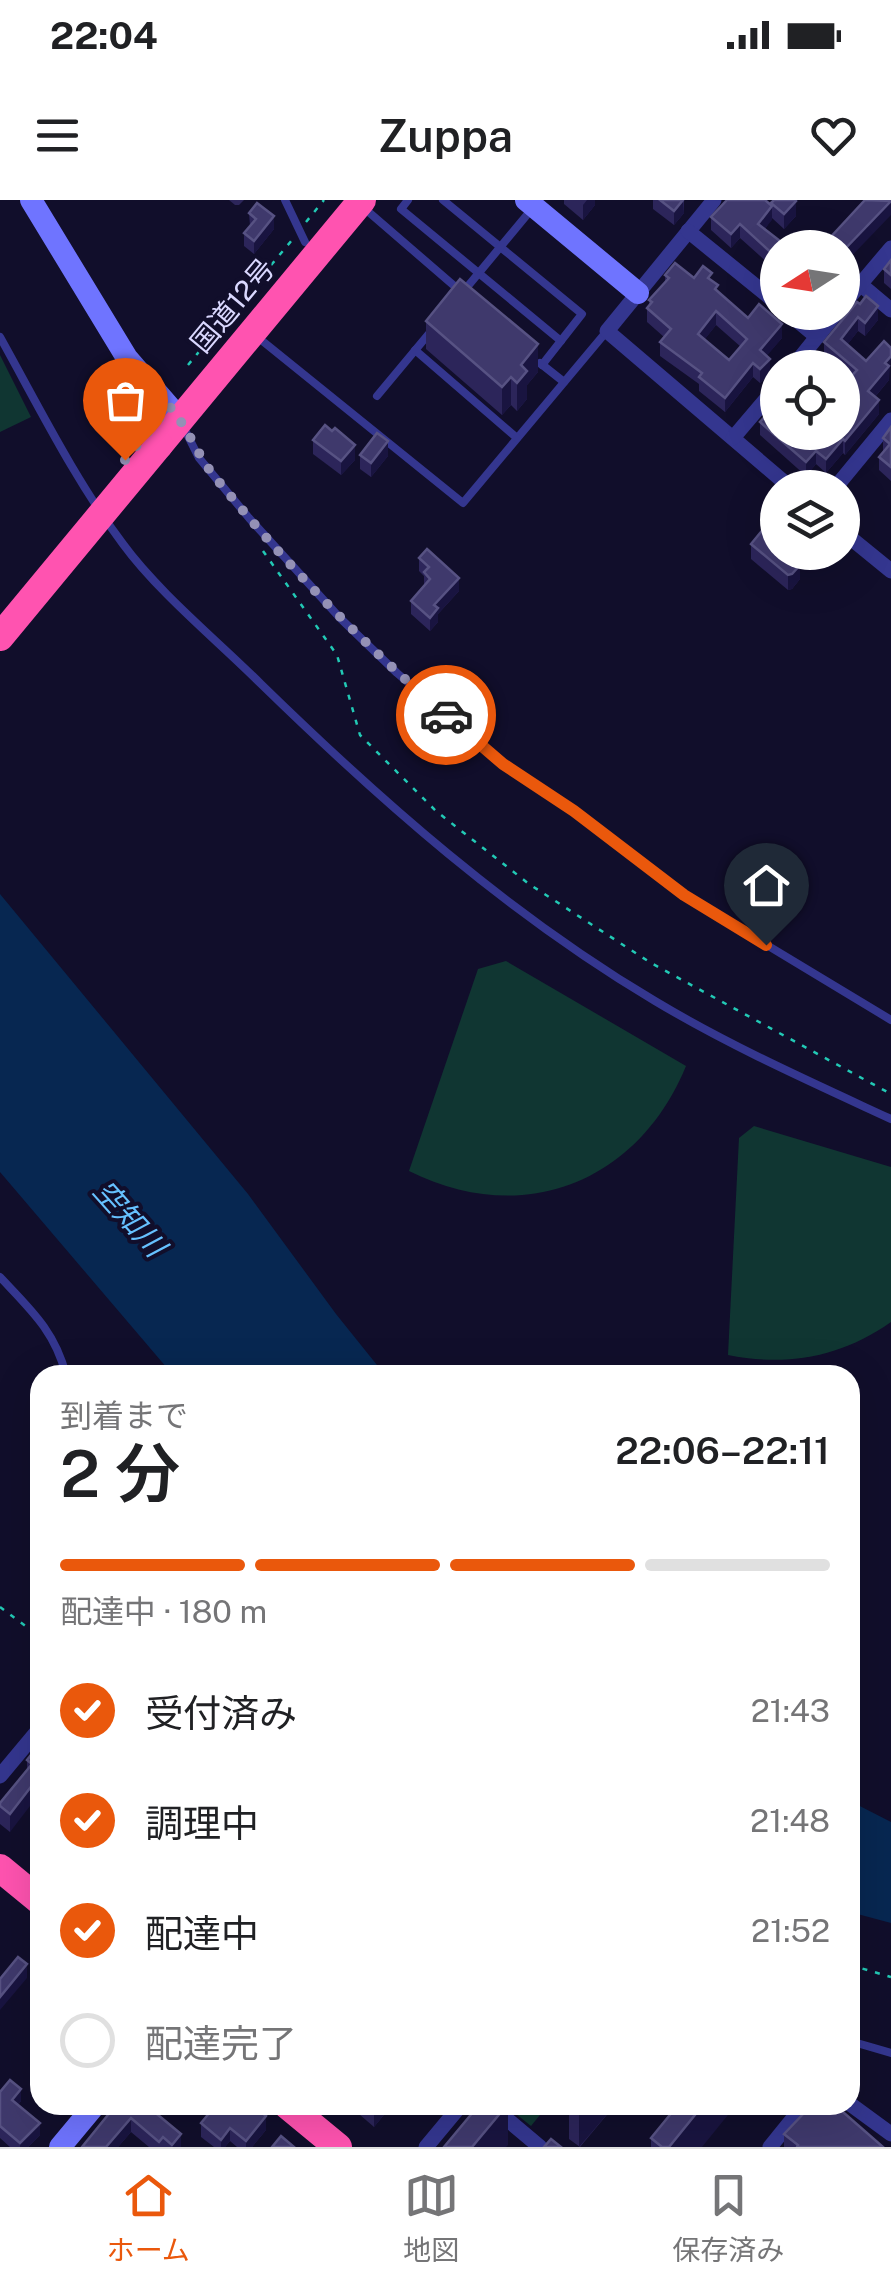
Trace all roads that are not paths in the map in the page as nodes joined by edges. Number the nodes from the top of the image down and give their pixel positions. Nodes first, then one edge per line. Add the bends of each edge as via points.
1 (31, 200) edge
2 (285, 200) edge
3 (408, 200) edge
4 (443, 200) edge
5 (714, 200) edge
6 (354, 201) edge
7 (530, 203) edge
8 (688, 231) junction
9 (302, 236) junction
10 (500, 247) junction
11 (891, 248) edge
12 (479, 273) junction
13 (860, 284) joint
14 (760, 289) edge
15 (638, 293) junction
16 (891, 310) edge
17 (437, 324) edge
18 (607, 330) junction
19 (809, 330) edge
20 (823, 330) edge
21 (252, 332) junction
22 (0, 336) edge
23 (817, 337) junction
24 (561, 340) junction
25 (415, 350) junction
26 (807, 350) edge
27 (528, 353) edge
28 (542, 364) junction
29 (564, 382) junction
30 (377, 396) dead end
31 (760, 406) edge
32 (175, 413) junction
33 (891, 420) edge
34 (154, 437) junction
35 (516, 438) junction
36 (733, 438) junction
37 (770, 470) edge
38 (850, 470) edge
39 (860, 545) edge
40 (891, 570) edge
41 (0, 612) edge
42 (0, 637) edge
43 (891, 1020) edge
44 (891, 1120) edge
45 (1, 1279) edge
46 (64, 1365) edge
47 (30, 1740) edge
48 (0, 1776) edge
49 (0, 1868) edge
50 (30, 1893) edge
51 (860, 2044) edge
52 (891, 2053) edge
53 (860, 2111) edge
54 (87, 2115) edge
55 (299, 2115) edge
56 (453, 2115) edge
57 (502, 2115) edge
58 (796, 2115) edge
59 (891, 2134) edge
60 (60, 2147) edge
61 (338, 2147) edge
62 (426, 2147) edge
63 (540, 2147) edge
64 (770, 2147) edge

1 - 32 main road via 127,358
2 - 9 lane
3 - 12 lane via 401,209
4 - 10 lane
5 - 8 street
6 - 9 highway, 国道12号
6 - 12 lane via 461,295
6 - 21 highway, 国道12号
7 - 10 lane
7 - 15 main road
8 - 14 street
8 - 15 street
9 - 32 highway, 国道12号
10 - 12 lane
10 - 24 lane via 582,314
11 - 13 street
12 - 24 lane
13 - 16 street
15 - 18 street
17 - 25 lane
18 - 29 lane
18 - 36 street
19 - 23 street
20 - 23 street
21 - 32 highway, 国道12号
21 - 35 lane via 462,503
22 - 44 lane via 125,547 344,765 434,844 654,1001
23 - 26 street
24 - 28 lane
25 - 30 lane
25 - 35 lane
27 - 28 lane
28 - 29 lane
29 - 35 lane
31 - 36 street
32 - 34 highway, 国道12号
32 - 43 lane via 200,458 340,618 503,764 684,895
33 - 38 street
34 - 41 highway, 国道12号
34 - 42 highway, 国道12号, bridge
36 - 37 street
39 - 40 street
45 - 46 lane via 45,1326
47 - 48 street
49 - 50 highway
51 - 52 lane
53 - 59 street
54 - 60 main road
55 - 61 highway
56 - 62 street
57 - 63 street
58 - 64 street

